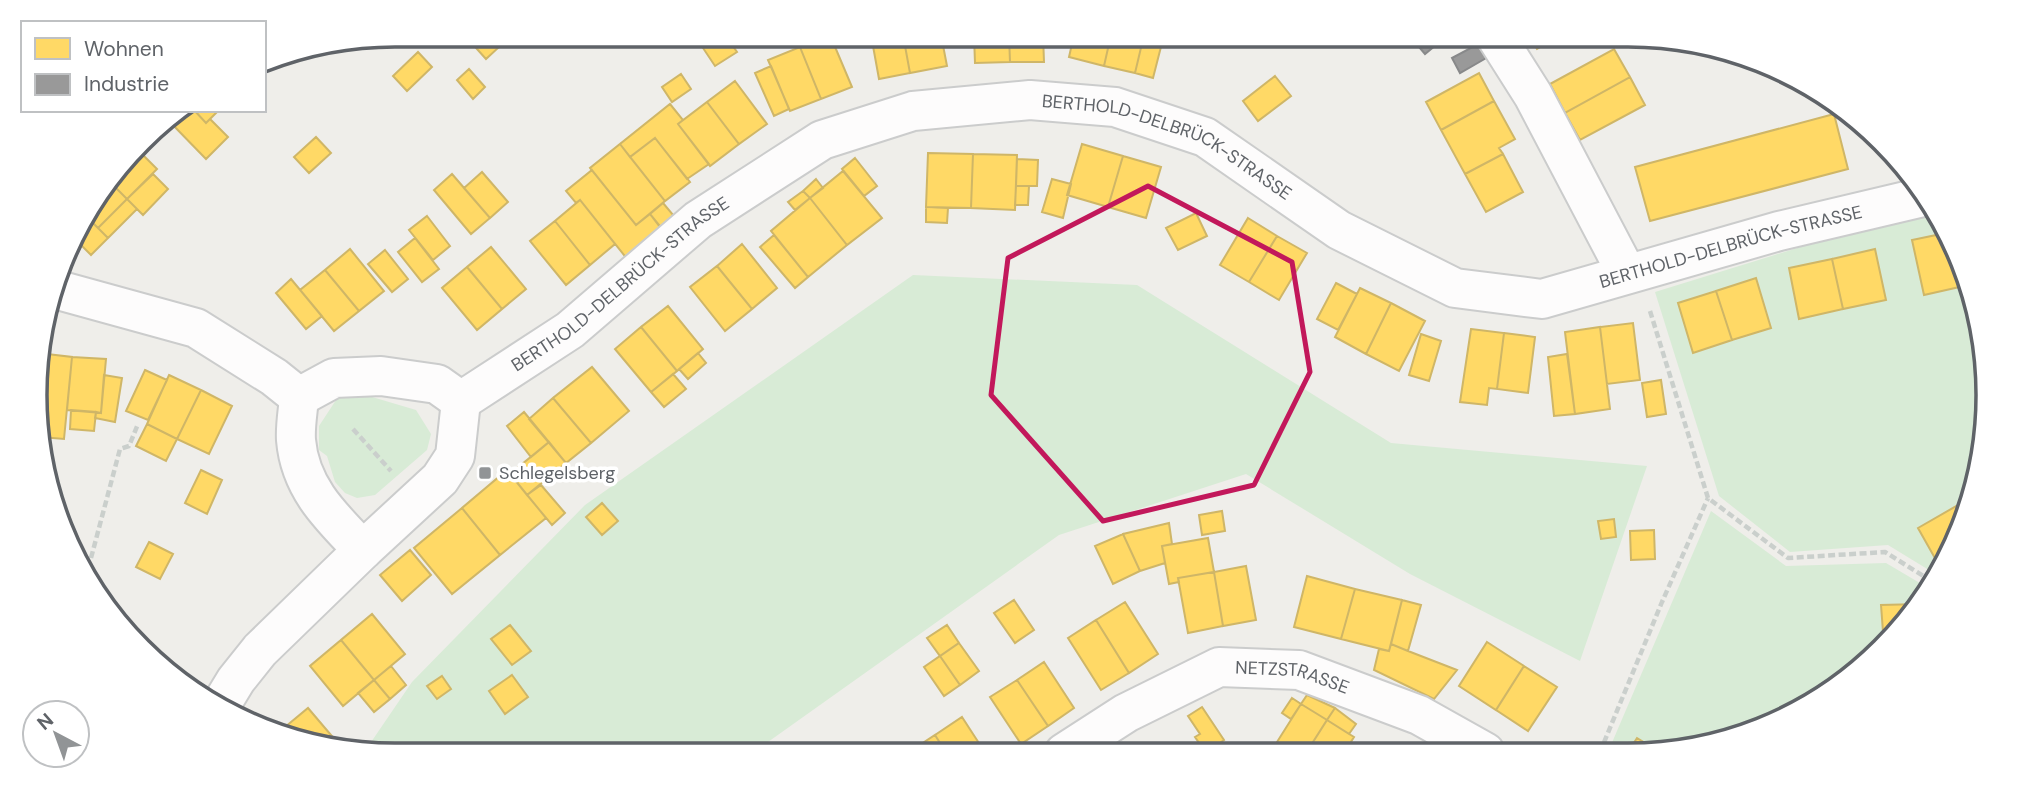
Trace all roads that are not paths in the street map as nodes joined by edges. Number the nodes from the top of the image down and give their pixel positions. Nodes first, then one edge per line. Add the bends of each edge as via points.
1 (1503, 47) edge
2 (1915, 199) edge
3 (1627, 274) junction
4 (63, 291) edge
5 (299, 397) junction
6 (461, 401) junction
7 (363, 550) junction
8 (225, 698) edge
9 (1080, 743) edge
10 (1469, 743) edge

1 - 3 street via 1533,94
2 - 3 street, BERTHOLD-DELBRÜCK-STRASSE via 1779,230
3 - 6 street, BERTHOLD-DELBRÜCK-STRASSE via 1542,299 1455,288 1339,230 1205,137 1115,107 1030,100 913,111 822,140 698,220 570,330
4 - 5 street via 196,328
5 - 6 street via 334,377 381,376 437,384
5 - 7 street via 296,441 306,485
6 - 7 street via 455,456 440,479
7 - 8 street via 260,650
9 - 10 street, NETZSTRASSE via 1126,713 1219,667 1299,670 1419,715

